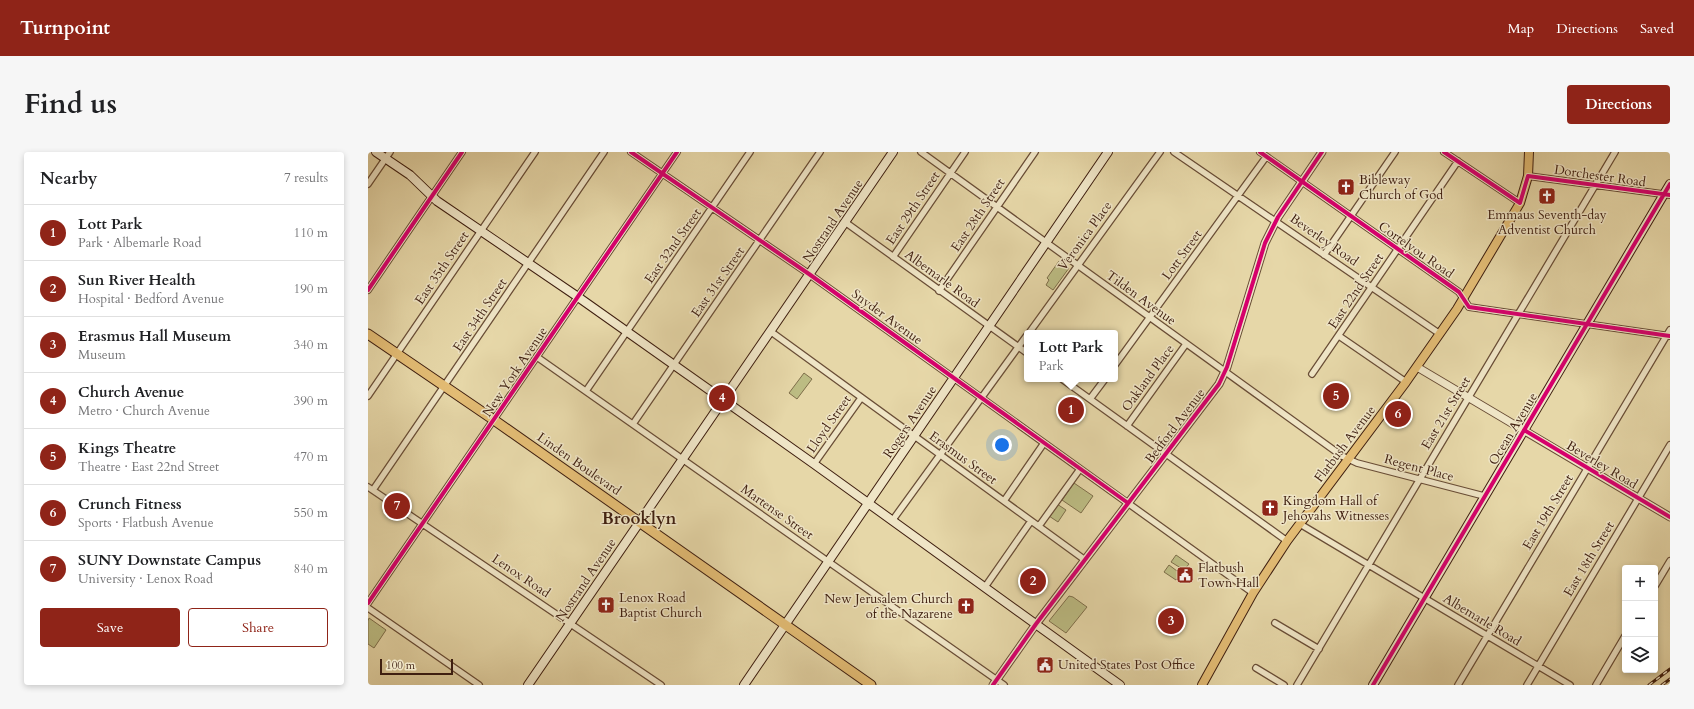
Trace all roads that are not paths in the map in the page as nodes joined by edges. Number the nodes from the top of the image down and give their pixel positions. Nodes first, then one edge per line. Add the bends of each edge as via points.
1 (376, 152) edge
2 (462, 152) edge
3 (535, 152) edge
4 (604, 152) edge
5 (631, 152) edge
6 (677, 152) edge
7 (750, 152) edge
8 (820, 152) edge
9 (892, 152) edge
10 (921, 152) edge
11 (965, 152) edge
12 (1034, 152) edge
13 (1108, 152) edge
14 (1160, 152) edge
15 (1174, 152) edge
16 (1260, 152) edge
17 (1322, 152) edge
18 (1395, 152) edge
19 (1444, 152) edge
20 (1529, 152) edge
21 (1615, 152) edge
22 (388, 155) edge
23 (1266, 157) junction
24 (1458, 161) junction
25 (950, 173) junction
26 (662, 174) junction
27 (1528, 176) junction
28 (1302, 183) junction
29 (368, 184) edge
30 (1670, 184) edge
31 (1595, 185) junction
32 (1667, 195) edge
33 (432, 196) junction
34 (1238, 196) junction
35 (1520, 203) junction
36 (997, 207) junction
37 (712, 208) junction
38 (1350, 217) junction
39 (1276, 221) junction
40 (845, 222) junction
41 (481, 231) junction
42 (760, 240) junction
43 (1046, 243) junction
44 (1398, 249) junction
45 (1324, 255) junction
46 (893, 257) junction
47 (529, 263) junction
48 (1078, 266) junction
49 (809, 274) junction
50 (1372, 287) junction
51 (368, 290) edge
52 (939, 291) junction
53 (578, 297) junction
54 (1463, 299) junction
55 (1518, 314) junction
56 (1149, 318) junction
57 (1587, 324) junction
58 (989, 326) junction
59 (1031, 330) edge
60 (1670, 330) edge
61 (770, 331) junction
62 (627, 332) junction
63 (368, 334) edge
64 (1440, 334) junction
65 (1339, 336) junction
66 (1668, 336) edge
67 (1024, 339) edge
68 (1186, 344) junction
69 (1018, 347) junction
70 (1024, 352) edge
71 (397, 354) junction
72 (537, 357) junction
73 (1118, 361) edge
74 (674, 365) junction
75 (1417, 367) junction
76 (1225, 373) junction
77 (1312, 374) dead end
78 (954, 378) junction
79 (1066, 382) edge
80 (1103, 382) edge
81 (1406, 382) junction
82 (444, 386) junction
83 (586, 391) junction
84 (368, 396) edge
85 (1468, 397) junction
86 (861, 398) junction
87 (982, 398) junction
88 (1090, 399) junction
89 (723, 400) junction
90 (494, 420) junction
91 (633, 424) junction
92 (1127, 426) junction
93 (1524, 430) junction
94 (914, 436) junction
95 (1044, 443) junction
96 (1670, 445) edge
97 (1166, 454) junction
98 (940, 455) junction
99 (683, 459) junction
100 (1349, 460) junction
101 (814, 464) junction
102 (1587, 468) junction
103 (1080, 469) junction
104 (1420, 479) junction
105 (371, 488) edge
106 (1484, 496) junction
107 (1638, 498) junction
108 (1004, 501) junction
109 (868, 503) junction
110 (1128, 504) junction
111 (1670, 518) edge
112 (892, 521) junction
113 (1031, 521) junction
114 (640, 522) junction
115 (423, 523) junction
116 (1300, 524) junction
117 (1039, 526) junction
118 (1287, 541) junction
119 (1085, 560) junction
120 (1670, 561) edge
121 (829, 562) junction
122 (1369, 565) junction
123 (1658, 581) edge
124 (985, 587) junction
125 (1253, 593) junction
126 (1424, 598) junction
127 (368, 602) edge
128 (368, 608) edge
129 (571, 623) junction
130 (1275, 623) dead end
131 (1036, 624) junction
132 (785, 625) junction
133 (1488, 636) junction
134 (1624, 637) edge
135 (1319, 649) junction
136 (1538, 666) junction
137 (1256, 668) dead end
138 (995, 682) edge
139 (480, 685) edge
140 (528, 685) edge
141 (661, 685) edge
142 (744, 685) edge
143 (871, 685) edge
144 (1004, 685) edge
145 (1120, 685) edge
146 (1202, 685) edge
147 (1284, 685) edge
148 (1297, 685) edge
149 (1373, 685) edge
150 (1458, 685) edge
151 (1527, 685) edge
152 (1570, 685) edge
153 (1596, 685) edge

1 - 22 main road
2 - 33 street
3 - 41 street, East 35th Street
4 - 47 street, East 34th Street
5 - 26 street, Snyder Avenue
6 - 26 street, New York Avenue
7 - 37 street, East 32nd Street
8 - 42 street, East 31st Street
9 - 40 main road, Nostrand Avenue
10 - 25 street, Tilden Avenue
11 - 25 street, East 29th Street
12 - 36 street, East 28th Street
13 - 43 main road, Rogers Avenue
14 - 48 street, Veronica Place
15 - 34 street, Beverley Road
16 - 23 street, Cortelyou Road
17 - 28 street, Bedford Avenue
18 - 38 street
19 - 24 street
20 - 27 main road, Flatbush Avenue
21 - 31 street, East 21st Street
22 - 29 street
22 - 33 main road
23 - 28 street, Cortelyou Road
23 - 34 street, Lott Street
24 - 35 street
24 - 44 street, East 22nd Street
25 - 36 street, Tilden Avenue
25 - 46 street, East 29th Street
26 - 37 street, Snyder Avenue
26 - 53 street, New York Avenue
27 - 31 street, Dorchester Road
27 - 35 main road, Flatbush Avenue
28 - 38 street, Cortelyou Road
28 - 39 street, Bedford Avenue
30 - 32 main road, Ocean Avenue
31 - 32 street, Dorchester Road
31 - 55 street, East 21st Street
32 - 57 main road, Ocean Avenue
33 - 41 main road
33 - 51 street
34 - 39 street, Beverley Road
34 - 56 street, Lott Street
35 - 54 main road, Flatbush Avenue
36 - 43 street, Tilden Avenue
36 - 52 street, East 28th Street
37 - 42 street, Snyder Avenue
37 - 62 street, East 32nd Street
38 - 44 street, Cortelyou Road
38 - 45 street
39 - 45 street, Beverley Road
39 - 76 street, Bedford Avenue via 1265,243
40 - 46 street, Albemarle Road
40 - 49 main road, Nostrand Avenue
41 - 47 main road
41 - 71 street, East 35th Street
42 - 49 street, Snyder Avenue
42 - 74 street, East 31st Street
43 - 48 street, Tilden Avenue
43 - 58 main road, Rogers Avenue
44 - 50 street, East 22nd Street
44 - 54 street, Cortelyou Road via 1459,292
45 - 50 street, Beverley Road
46 - 52 street, Albemarle Road
47 - 53 main road
47 - 82 street, East 34th Street
48 - 56 street, Tilden Avenue
48 - 59 street, Veronica Place
49 - 61 main road, Nostrand Avenue
49 - 78 street, Snyder Avenue
50 - 64 street, Beverley Road
50 - 65 street, East 22nd Street
52 - 58 street, Albemarle Road
53 - 62 main road
53 - 72 street, New York Avenue
54 - 55 street, Cortelyou Road via 1469,307
54 - 64 main road, Flatbush Avenue
55 - 57 street, Cortelyou Road
55 - 85 street, East 21st Street
56 - 68 street, Tilden Avenue
56 - 73 street, Lott Street
57 - 66 street, Cortelyou Road
57 - 93 main road, Ocean Avenue
58 - 69 street, Albemarle Road
58 - 78 main road, Rogers Avenue
60 - 66 street, East 19th Street
61 - 86 street, Erasmus Street
61 - 89 main road, Nostrand Avenue
62 - 74 main road
62 - 83 street, East 32nd Street
63 - 71 highway, Linden Boulevard
64 - 75 main road, Flatbush Avenue
65 - 77 street, East 22nd Street
65 - 81 street
66 - 102 street, East 19th Street
67 - 69 street, Veronica Place
68 - 76 street, Tilden Avenue
68 - 92 street, Oakland Place
69 - 70 street, Albemarle Road
69 - 87 street, Veronica Place
71 - 82 highway, Linden Boulevard
71 - 84 street, East 35th Street
72 - 83 street, Martense Street
72 - 90 street, New York Avenue
74 - 89 main road
74 - 91 street, East 31st Street
75 - 81 main road, Flatbush Avenue
75 - 85 street, Beverley Road
76 - 97 street, Bedford Avenue via 1212,395
76 - 100 street, Tilden Avenue
78 - 87 street, Snyder Avenue
78 - 94 main road, Rogers Avenue
79 - 88 street
80 - 88 street
81 - 100 main road, Flatbush Avenue
82 - 90 highway, Linden Boulevard
82 - 105 street, East 34th Street
83 - 91 street, Martense Street
85 - 93 street, Beverley Road
85 - 104 street, East 21st Street
86 - 94 street, Erasmus Street
86 - 101 street, Lloyd Street
87 - 95 street, Snyder Avenue
87 - 98 street, Veronica Place
88 - 92 street
89 - 99 main road, Nostrand Avenue
89 - 101 main road
90 - 114 highway, Linden Boulevard
90 - 115 street, New York Avenue
91 - 99 street, Martense Street
92 - 97 street
93 - 102 street, Beverley Road
93 - 106 main road, Ocean Avenue
94 - 98 street, Erasmus Street
94 - 109 main road, Rogers Avenue
95 - 103 street, Snyder Avenue
95 - 108 street
96 - 107 street, East 18th Street
97 - 110 street, Bedford Avenue
97 - 118 street
98 - 108 street, Erasmus Street
98 - 112 street, Veronica Place
99 - 114 main road, Nostrand Avenue
99 - 121 street, Martense Street
100 - 104 street, Regent Place
100 - 116 main road, Flatbush Avenue
101 - 109 main road
102 - 107 street, Beverley Road
102 - 133 street, East 19th Street
103 - 110 street, Snyder Avenue
103 - 117 street
104 - 106 street, Regent Place
104 - 122 street, East 21st Street
105 - 115 street, Lenox Road
106 - 126 main road, Ocean Avenue
107 - 111 street, Beverley Road
107 - 136 street, East 18th Street
108 - 113 street, Erasmus Street
109 - 112 main road
109 - 121 main road, Rogers Avenue
110 - 119 street, Bedford Avenue
110 - 125 street, Snyder Avenue
112 - 124 main road
113 - 117 street, Erasmus Street
113 - 124 street
114 - 129 main road, Nostrand Avenue
114 - 132 highway, Linden Boulevard
115 - 127 street, New York Avenue
115 - 129 street, Lenox Road
116 - 118 main road, Flatbush Avenue
116 - 122 street, Albemarle Road
117 - 119 street, Erasmus Street
118 - 125 main road, Flatbush Avenue
119 - 131 street, Bedford Avenue
120 - 123 street
121 - 132 main road, Rogers Avenue
121 - 138 street, Martense Street
122 - 126 street, Albemarle Road
122 - 135 street, East 21st Street
124 - 131 main road
125 - 146 main road, Flatbush Avenue
126 - 133 street, Albemarle Road
126 - 149 main road, Ocean Avenue
128 - 139 street
129 - 140 main road, Nostrand Avenue
129 - 141 street, Lenox Road
130 - 135 street
131 - 138 street, Bedford Avenue
131 - 145 main road
132 - 142 main road, Rogers Avenue
132 - 143 highway, Linden Boulevard
133 - 136 street, Albemarle Road
133 - 150 street, East 19th Street
134 - 153 street
135 - 148 street, East 21st Street
136 - 151 street, East 18th Street
136 - 152 street, Albemarle Road
137 - 147 street
138 - 144 street, Martense Street

